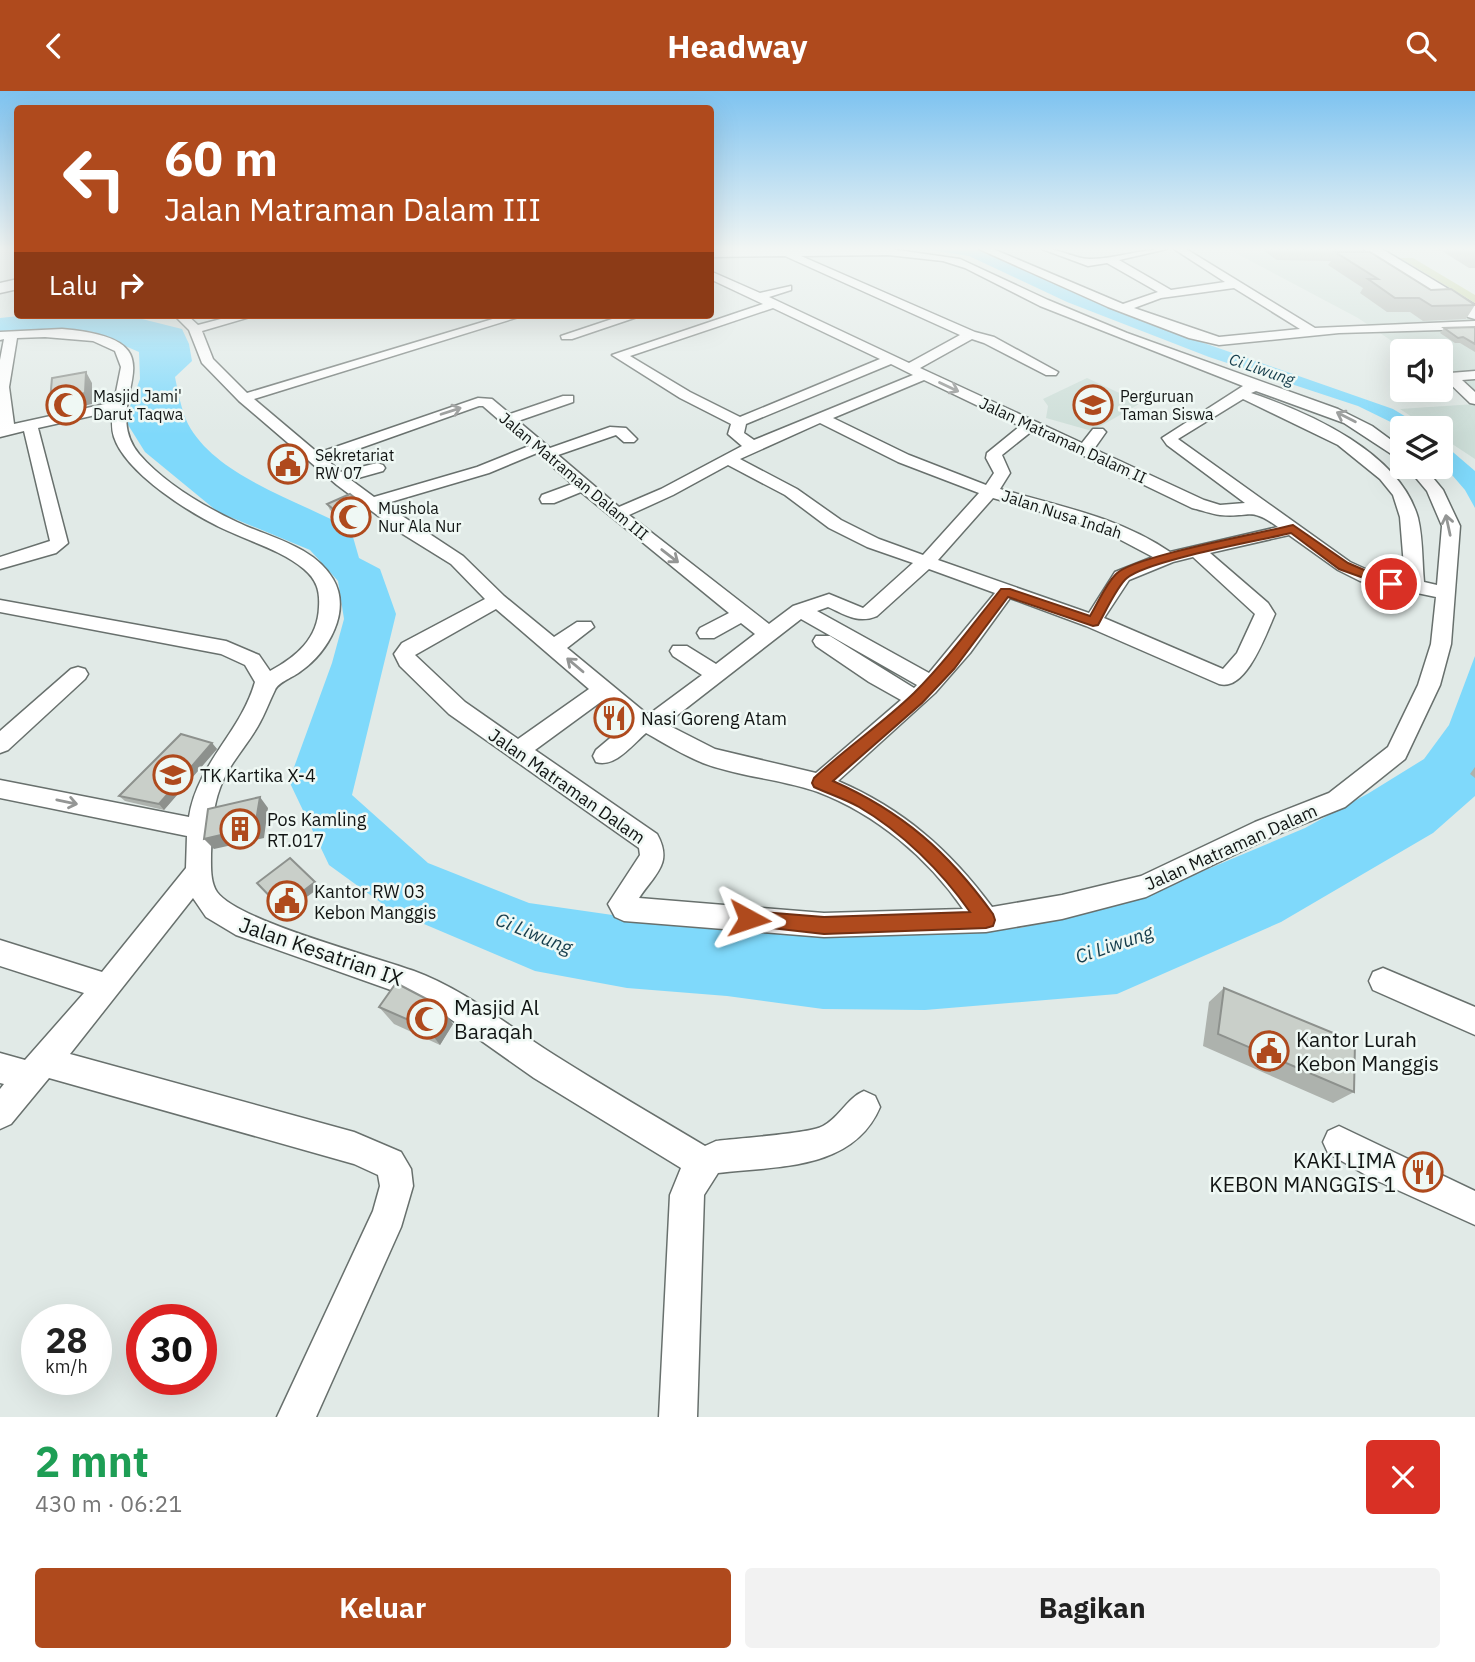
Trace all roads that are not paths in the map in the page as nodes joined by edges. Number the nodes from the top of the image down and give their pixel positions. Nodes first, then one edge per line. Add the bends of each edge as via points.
1 (753, 311) edge
2 (789, 311) edge
3 (914, 311) edge
4 (1066, 311) edge
5 (1131, 311) edge
6 (1280, 311) edge
7 (184, 319) edge
8 (235, 319) edge
9 (506, 319) edge
10 (622, 319) edge
11 (1475, 325) edge
12 (195, 329) junction
13 (1312, 331) junction
14 (6, 335) edge
15 (970, 335) junction
16 (567, 336) dead end
17 (1180, 356) junction
18 (892, 359) junction
19 (909, 367) junction
20 (1157, 367) dead end
21 (1051, 372) dead end
22 (924, 375) junction
23 (1475, 375) edge
24 (1, 387) edge
25 (1249, 390) junction
26 (244, 398) junction
27 (568, 399) dead end
28 (1475, 400) edge
29 (785, 402) junction
30 (118, 405) junction
31 (817, 418) junction
32 (507, 420) junction
33 (740, 422) junction
34 (30, 425) junction
35 (1030, 425) junction
36 (3, 431) edge
37 (1098, 432) dead end
38 (629, 439) dead end
39 (753, 446) junction
40 (1390, 447) edge
41 (1085, 450) junction
42 (543, 451) junction
43 (317, 458) junction
44 (728, 459) junction
45 (377, 468) dead end
46 (339, 478) junction
47 (1425, 479) edge
48 (583, 485) junction
49 (990, 491) junction
50 (548, 499) dead end
51 (373, 502) junction
52 (1267, 511) junction
53 (617, 514) junction
54 (1293, 529) junction
55 (1199, 552) junction
56 (1167, 558) junction
57 (927, 561) junction
58 (0, 563) edge
59 (1415, 587) junction
60 (1006, 591) junction
61 (1447, 593) junction
62 (497, 600) junction
63 (0, 606) edge
64 (800, 610) junction
65 (743, 613) junction
66 (1093, 621) junction
67 (584, 627) dead end
68 (707, 633) dead end
69 (768, 634) junction
70 (823, 641) dead end
71 (554, 647) junction
72 (680, 651) dead end
73 (78, 674) dead end
74 (716, 674) junction
75 (266, 682) junction
76 (604, 689) junction
77 (924, 692) junction
78 (646, 723) junction
79 (0, 744) edge
80 (518, 751) junction
81 (604, 756) dead end
82 (820, 783) junction
83 (0, 789) edge
84 (201, 829) junction
85 (197, 873) junction
86 (986, 920) junction
87 (0, 953) edge
88 (1383, 981) dead end
89 (107, 987) junction
90 (1475, 1021) edge
91 (0, 1068) edge
92 (38, 1070) junction
93 (864, 1107) dead end
94 (0, 1113) edge
95 (1339, 1142) dead end
96 (703, 1163) junction
97 (1475, 1208) edge
98 (683, 1415) edge
99 (296, 1417) edge

1 - 33 street via 619,355
2 - 18 street, Jalan Matraman Dalam II
3 - 15 street
4 - 17 street
5 - 13 street via 1219,341
6 - 13 street
7 - 12 street
8 - 12 street
9 - 26 street
10 - 16 street
11 - 13 street
12 - 26 street via 207,360
14 - 24 street
14 - 30 street via 70,334 118,347 129,360
15 - 19 street
15 - 21 street
17 - 20 street
17 - 25 street
18 - 19 street, Jalan Matraman Dalam II
18 - 29 street
19 - 22 street, Jalan Matraman Dalam II
22 - 31 street
22 -> 35 street, Jalan Matraman Dalam II
23 - 28 street via 1450,377
24 - 36 street
40 -> 25 street via 1339,413
25 - 52 street via 1170,438
25 - 59 street via 1366,456 1394,485 1409,515
26 - 43 street
27 - 32 street
29 - 31 street, Jalan Nusa Indah
29 - 33 street
30 - 34 street
30 - 75 street via 122,439 139,464 209,515 302,559 327,583 330,611 320,644 293,668
31 - 39 street
31 - 49 street, Jalan Nusa Indah
32 - 42 street, Jalan Matraman Dalam III
43 -> 32 street, Jalan Matraman Dalam III via 473,398 487,402
33 - 39 street via 736,434
34 - 36 street
34 - 58 street via 58,543
35 - 41 street, Jalan Matraman Dalam II
35 - 49 street via 995,453 1002,473
37 - 41 street
38 - 42 street via 615,430
39 - 44 street
41 - 52 street, Jalan Matraman Dalam II via 1212,509
42 - 48 street, Jalan Matraman Dalam III
42 - 51 street
43 - 46 street
44 - 53 street
44 - 57 street via 792,492 864,539
45 - 46 street
46 - 51 street
61 -> 47 street, Jalan Matraman Dalam via 1451,526
48 - 50 street
48 - 53 street, Jalan Matraman Dalam III
49 - 56 street, Jalan Nusa Indah via 1111,528
49 - 57 street
51 - 62 street via 457,560
52 - 54 street
53 -> 65 street, Jalan Matraman Dalam III
54 - 55 street
54 - 59 street via 1343,566 1367,577
55 - 56 street
55 - 66 street via 1265,614 1246,656 1228,678
56 - 66 street via 1122,576
57 - 60 street
57 - 64 street via 866,614 829,600
59 - 61 street
60 - 66 street
60 - 77 street
61 - 86 street, Jalan Matraman Dalam via 1441,644 1429,685 1397,753 1337,800 1264,829 1146,886
62 - 71 street
62 - 80 street, Jalan Matraman Dalam via 404,654 457,708
63 - 75 street via 226,648 252,660
64 - 69 street
64 - 77 street
65 - 68 street
65 - 69 street, Jalan Matraman Dalam III
67 - 71 street
69 - 74 street
70 - 77 street via 876,677
76 -> 71 street
72 - 74 street
73 - 79 street
74 - 78 street via 660,718
75 - 84 street via 262,702 206,790
76 - 78 street
76 - 80 street
77 - 82 street
78 - 81 street
78 - 82 street via 709,756
80 - 86 street, Jalan Matraman Dalam via 648,841 652,858 621,904 625,909 824,925
82 - 86 street via 866,803 925,848 958,881
83 -> 84 street
84 - 85 street
85 - 89 street
85 - 96 street, Jalan Kesatrian IX via 205,897 226,918 413,983
87 - 89 street
88 - 90 street
89 - 92 street
91 - 92 street
92 - 94 street
92 - 99 street via 354,1148 395,1165 397,1180 388,1215
93 - 96 street via 836,1138
95 - 97 street
96 - 98 street via 687,1195

